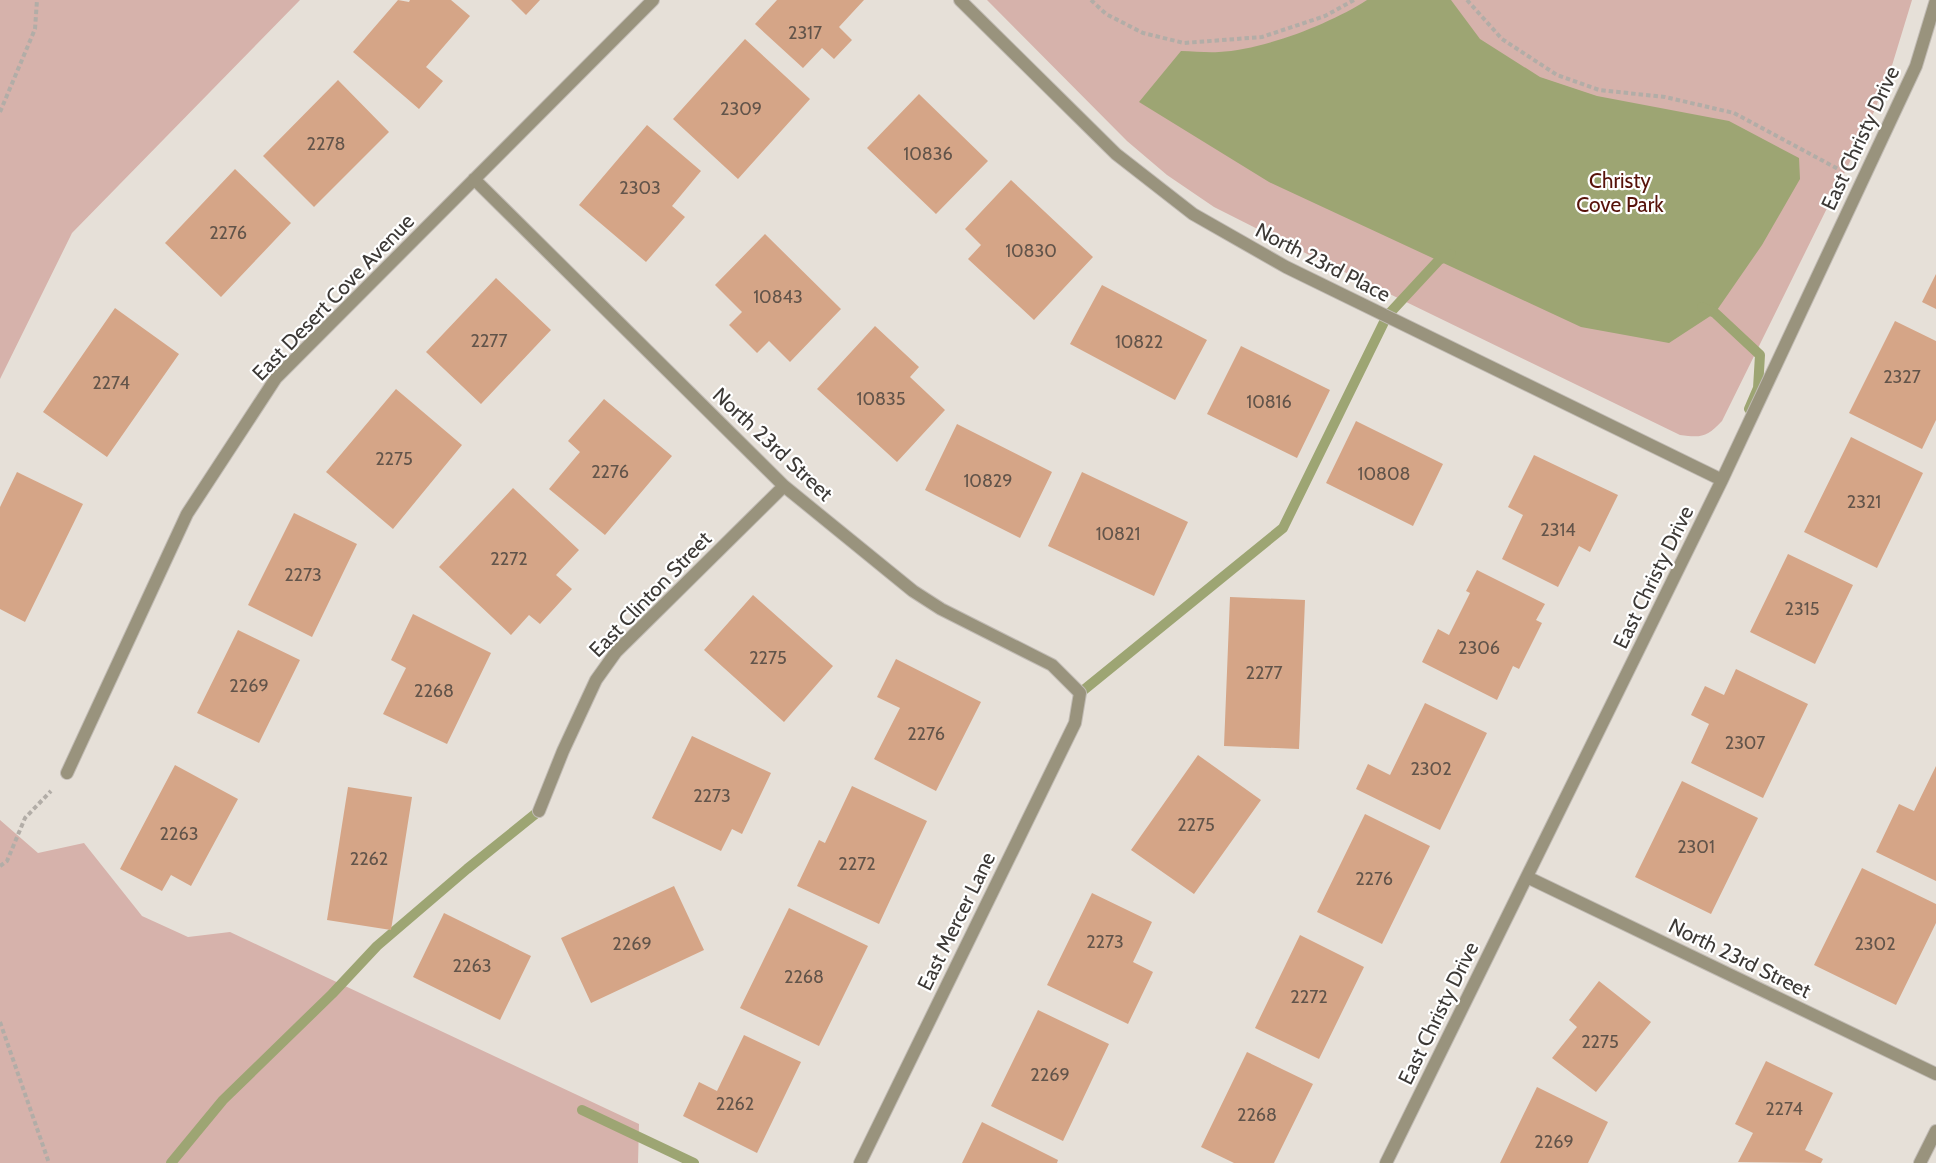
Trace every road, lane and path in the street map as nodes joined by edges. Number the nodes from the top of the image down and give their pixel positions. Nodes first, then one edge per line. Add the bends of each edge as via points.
1 (37, 0) edge
2 (653, 0) edge
3 (960, 0) edge
4 (1090, 0) edge
5 (1354, 0) edge
6 (1467, 0) edge
7 (1935, 0) edge
8 (0, 112) edge
9 (1840, 170) dead end
10 (474, 179) junction
11 (1722, 480) junction
12 (784, 486) junction
13 (1080, 693) joint
14 (67, 773) joint
15 (539, 812) dead end
16 (0, 866) edge
17 (1527, 877) junction
18 (0, 1022) edge
19 (1936, 1074) edge
20 (1936, 1131) edge
21 (49, 1163) edge
22 (860, 1163) edge
23 (1386, 1163) edge
24 (1920, 1163) edge

1 - 8 path via 35,29
2 - 10 street, East Desert Cove Avenue
3 - 11 street, North 23rd Place via 1116,154 1193,214 1286,267
4 - 5 path via 1106,14 1143,33 1184,43 1262,37 1325,16
6 - 9 path via 1502,39 1557,75 1599,90 1665,98 1734,113
7 - 11 street, East Christy Drive via 1916,66
10 - 12 street, North 23rd Street
10 - 14 street, East Desert Cove Avenue via 276,378 187,514
11 - 17 street, East Christy Drive
12 - 13 street, North 23rd Street via 914,591 941,609 1053,665
12 - 15 street, East Clinton Street via 616,652 596,680
13 - 22 street, East Mercer Lane via 1075,723
14 - 16 path via 25,818 7,861
17 - 19 street, North 23rd Street
17 - 23 street, East Christy Drive
18 - 21 path
20 - 24 street

